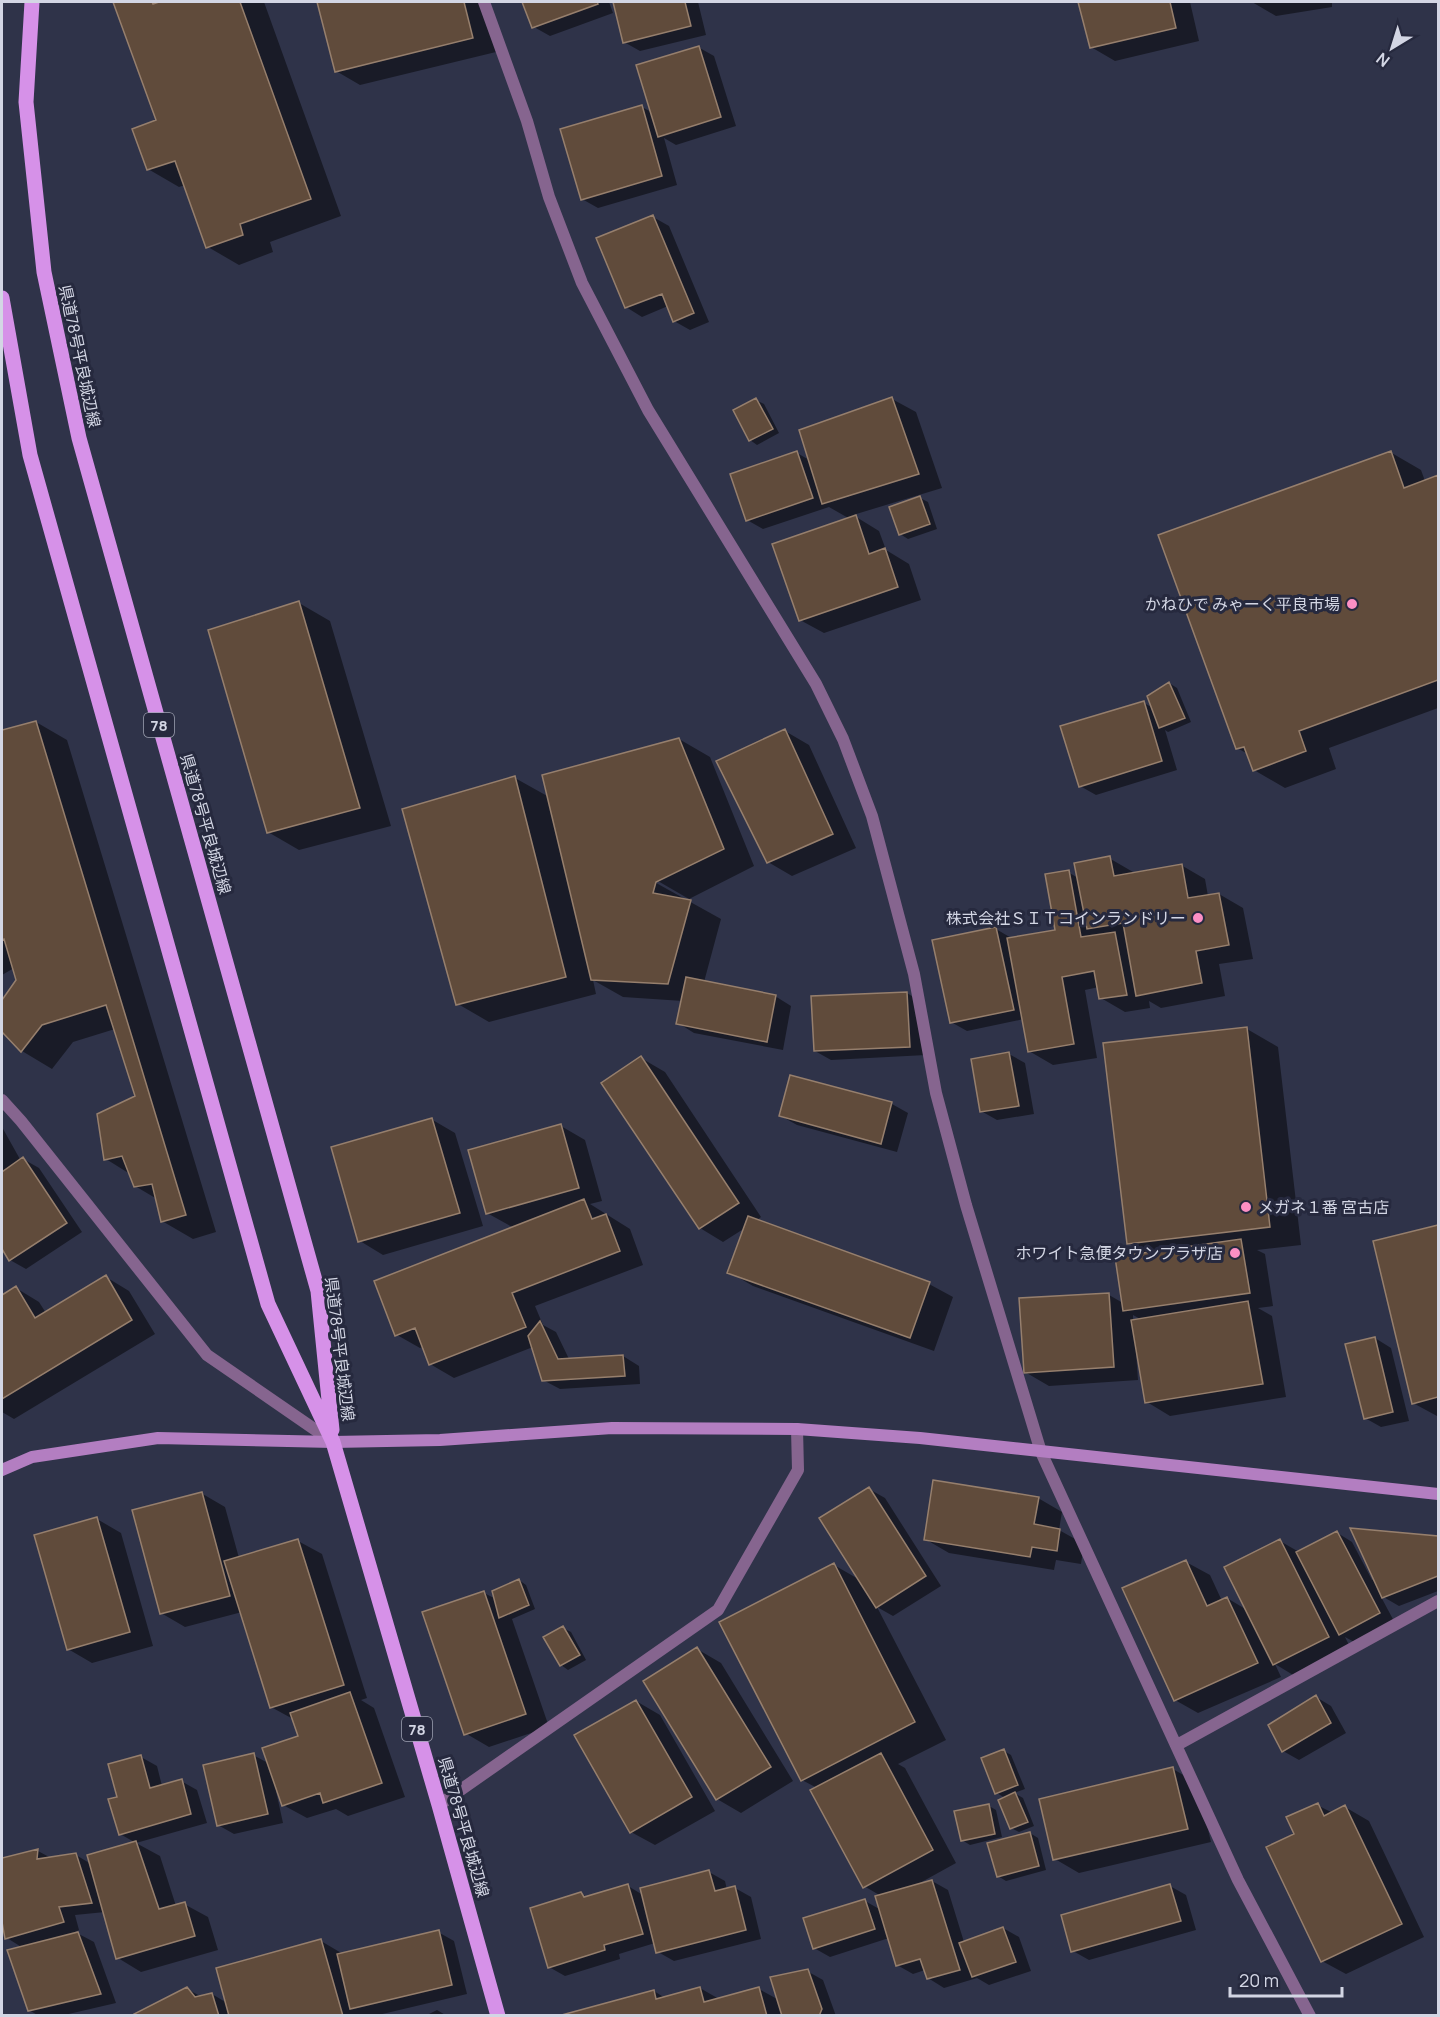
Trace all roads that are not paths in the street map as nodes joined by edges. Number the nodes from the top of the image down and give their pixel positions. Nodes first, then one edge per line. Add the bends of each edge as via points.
1 (32, 2) edge
2 (484, 2) edge
3 (2, 298) edge
4 (2, 1100) edge
5 (797, 1430) junction
6 (333, 1442) junction
7 (1041, 1452) junction
8 (2, 1470) edge
9 (1438, 1494) edge
10 (1438, 1601) edge
11 (1177, 1745) junction
12 (439, 1805) junction
13 (498, 2016) edge
14 (1310, 2016) edge

1 - 6 main road, 県道78号平良城辺線 / 78 via 26,102 44,272 77,427 318,1291
2 - 7 street via 582,283 648,410 816,684 843,739 872,816 914,974 936,1093 966,1206
3 - 6 main road, 県道78号平良城辺線 / 78 via 30,455 268,1304
4 - 6 street via 207,1355
5 - 6 street via 612,1428 440,1440
5 - 7 street via 920,1438
5 - 12 street via 798,1470 718,1610
6 - 8 street via 158,1438 32,1457
6 - 12 main road, 県道78号平良城辺線 / 78
7 - 9 street
7 - 11 street
10 - 11 street
11 - 14 street via 1238,1880
12 - 13 main road, 県道78号平良城辺線 / 78

